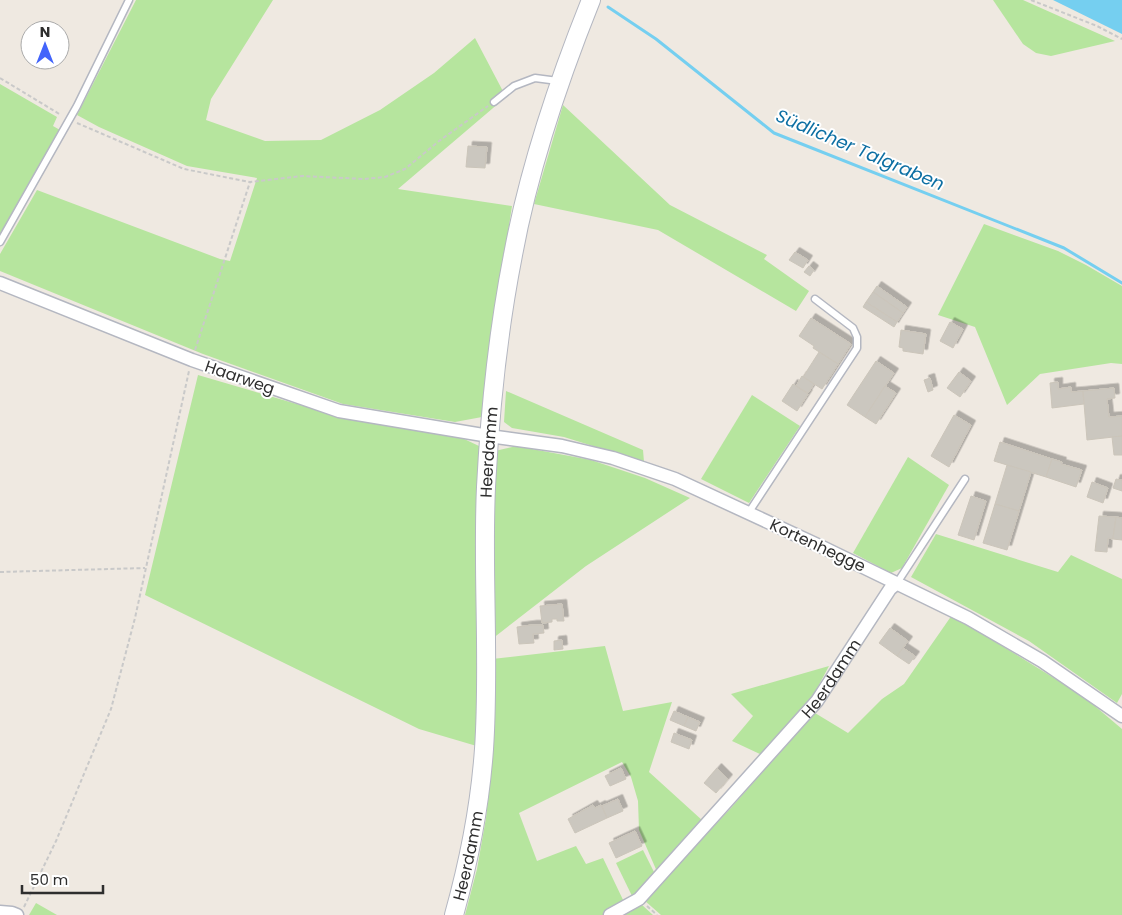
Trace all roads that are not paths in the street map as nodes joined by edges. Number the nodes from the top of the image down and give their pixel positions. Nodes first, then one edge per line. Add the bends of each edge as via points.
1 (129, 0) edge
2 (591, 0) edge
3 (560, 81) junction
4 (494, 102) road end
5 (0, 242) edge
6 (0, 283) edge
7 (816, 298) dead end
8 (489, 436) junction
9 (965, 479) dead end
10 (749, 512) junction
11 (897, 583) junction
12 (1121, 711) edge
13 (20, 911) edge
14 (0, 912) edge
15 (454, 915) edge
16 (610, 915) edge

1 - 5 lane via 70,120
2 - 3 street, Heerdamm
3 - 4 lane via 535,78 514,86
3 - 8 street, Heerdamm via 535,163 513,256
6 - 8 street, Haarweg via 192,360 339,411
7 - 10 lane via 853,328 857,348
8 - 10 street, Kortenhegge via 562,446 614,458 674,479
8 - 15 street, Heerdamm via 484,749 468,866
9 - 11 lane
10 - 11 street, Kortenhegge
11 - 12 street, Kortenhegge via 984,627
11 - 16 street, Heerdamm via 817,701 640,899
13 - 14 street

